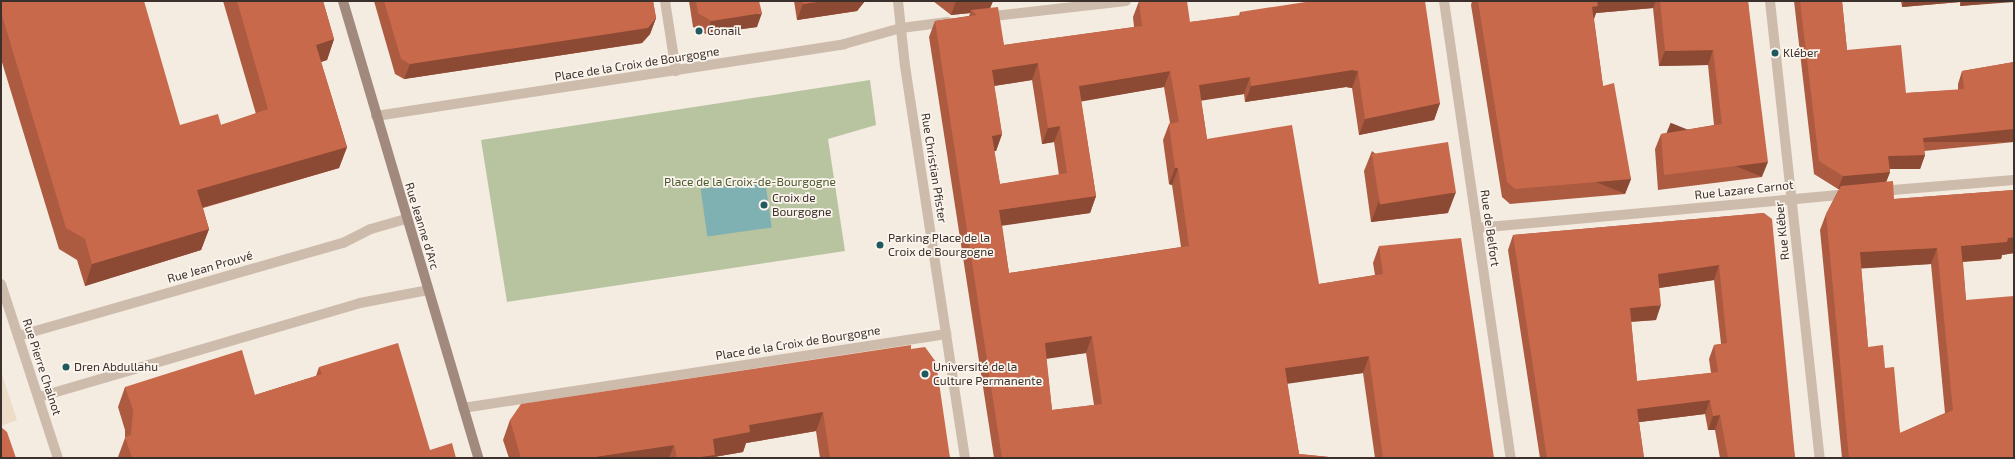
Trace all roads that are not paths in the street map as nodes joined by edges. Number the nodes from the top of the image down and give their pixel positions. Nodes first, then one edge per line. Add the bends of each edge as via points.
1 (343, 1) edge
2 (665, 1) edge
3 (898, 1) edge
4 (1126, 1) edge
5 (1444, 1) edge
6 (1770, 1) edge
7 (975, 19) edge
8 (959, 20) edge
9 (901, 28) junction
10 (676, 71) junction
11 (376, 116) junction
12 (2014, 180) edge
13 (1873, 192) edge
14 (1857, 193) edge
15 (1791, 199) junction
16 (407, 219) junction
17 (1477, 228) junction
18 (1, 284) edge
19 (428, 290) junction
20 (946, 334) junction
21 (18, 336) junction
22 (39, 397) junction
23 (463, 408) junction
24 (58, 458) edge
25 (478, 458) edge
26 (965, 458) edge
27 (1511, 458) edge
28 (1820, 458) edge

1 - 11 main road, Rue Jeanne d'Arc
2 - 10 street
3 - 9 street, Rue Christian Pfister
4 - 7 street
5 - 17 street, Rue de Belfort
6 - 15 street, Rue Kléber
8 - 9 street, Place de la Croix de Bourgogne
9 - 10 street, Place de la Croix de Bourgogne via 844,44
9 - 20 street, Rue Christian Pfister
10 - 11 street, Place de la Croix de Bourgogne
11 - 16 main road, Rue Jeanne d'Arc
12 - 13 street
14 - 15 street, Rue Lazare Carnot
15 - 17 street, Rue Lazare Carnot
15 - 28 street, Rue Kléber
16 - 19 main road, Rue Jeanne d'Arc
16 - 21 street, Rue Jean Prouvé via 371,229 344,243
17 - 27 street, Rue de Belfort
18 - 21 street, Rue Pierre Chalnot
19 - 22 street via 360,303
19 - 23 main road, Rue Jeanne d'Arc
20 - 23 street, Place de la Croix de Bourgogne
20 - 26 street, Rue Christian Pfister
21 - 22 street, Rue Pierre Chalnot
22 - 24 street, Rue Pierre Chalnot
23 - 25 main road, Rue Jeanne d'Arc

